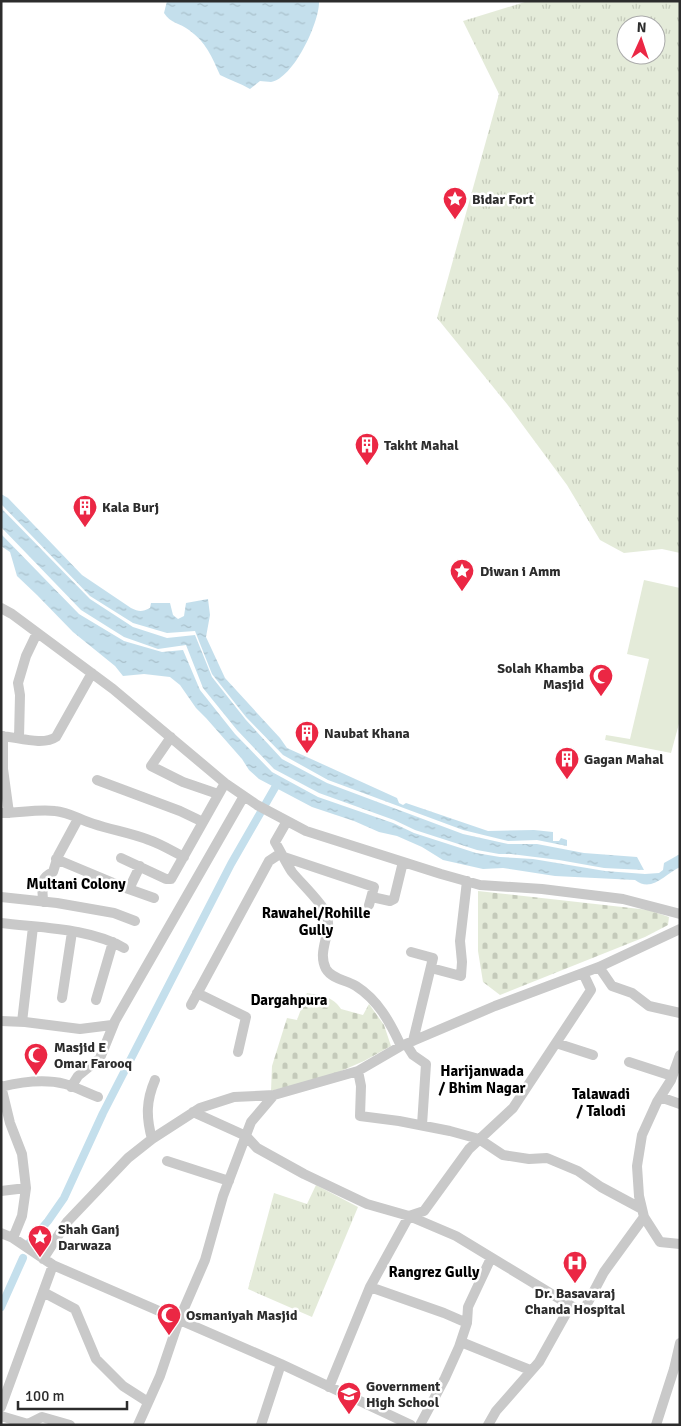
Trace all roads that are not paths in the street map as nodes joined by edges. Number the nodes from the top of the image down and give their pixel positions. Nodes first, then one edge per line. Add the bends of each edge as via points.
1 (1, 608) edge
2 (37, 633) junction
3 (92, 673) junction
4 (2, 736) edge
5 (170, 737) junction
6 (20, 738) junction
7 (97, 780) dead end
8 (224, 783) junction
9 (218, 794) junction
10 (244, 796) junction
11 (5, 813) edge
12 (78, 819) junction
13 (284, 819) junction
14 (203, 822) junction
15 (283, 855) junction
16 (184, 857) junction
17 (121, 858) dead end
18 (56, 859) junction
19 (403, 862) junction
20 (140, 866) junction
21 (467, 881) junction
22 (129, 890) junction
23 (1, 897) edge
24 (154, 898) dead end
25 (43, 902) junction
26 (680, 914) edge
27 (135, 921) dead end
28 (1, 923) edge
29 (33, 927) junction
30 (680, 929) edge
31 (72, 932) junction
32 (113, 942) junction
33 (124, 948) dead end
34 (411, 952) dead end
35 (599, 967) junction
36 (431, 968) junction
37 (583, 973) junction
38 (197, 994) junction
39 (62, 998) dead end
40 (96, 1000) dead end
41 (191, 1005) dead end
42 (680, 1013) edge
43 (1, 1021) edge
44 (22, 1022) junction
45 (112, 1025) junction
46 (407, 1043) junction
47 (556, 1043) junction
48 (238, 1052) dead end
49 (593, 1055) dead end
50 (680, 1055) edge
51 (629, 1062) dead end
52 (358, 1071) junction
53 (672, 1076) junction
54 (155, 1080) dead end
55 (71, 1086) junction
56 (1, 1087) edge
57 (274, 1095) junction
58 (98, 1097) dead end
59 (660, 1097) junction
60 (680, 1104) edge
61 (193, 1112) junction
62 (422, 1126) junction
63 (246, 1136) junction
64 (152, 1139) junction
65 (479, 1139) junction
66 (167, 1161) dead end
67 (229, 1181) junction
68 (26, 1188) junction
69 (1, 1191) edge
70 (643, 1213) junction
71 (409, 1216) junction
72 (1, 1233) edge
73 (13, 1238) junction
74 (680, 1244) edge
75 (491, 1258) junction
76 (43, 1259) junction
77 (52, 1265) junction
78 (370, 1287) junction
79 (43, 1292) junction
80 (578, 1310) junction
81 (179, 1320) junction
82 (467, 1323) junction
83 (461, 1342) junction
84 (680, 1343) edge
85 (678, 1355) edge
86 (281, 1364) junction
87 (530, 1370) junction
88 (329, 1387) junction
89 (148, 1402) junction
90 (1, 1407) edge
91 (1, 1416) edge
92 (28, 1424) edge
93 (409, 1424) edge
94 (70, 1425) edge
95 (138, 1425) edge
96 (261, 1425) edge
97 (420, 1425) edge
98 (488, 1425) edge
99 (656, 1425) edge

1 - 2 street
2 - 3 street
2 - 6 street via 18,683
3 - 5 street
3 - 6 street via 56,737 48,742
4 - 6 street
4 - 11 street
5 - 8 street
5 - 9 street via 151,766
7 - 14 street
8 - 9 street
8 - 10 street
9 - 14 street
10 - 13 street
10 - 45 street
11 - 12 street via 56,811
12 - 16 street via 152,840
12 - 18 street
13 - 15 street via 275,842
13 - 19 street via 306,831
14 - 16 street
15 - 19 street via 374,887 371,901 394,899
15 - 38 street via 269,861
15 - 46 street via 291,870 326,911 330,924 323,962 327,970 372,998
16 - 20 street via 169,880
17 - 20 street
18 - 22 street
18 - 25 street via 53,872 42,880
19 - 21 street
20 - 22 street
21 - 26 street via 623,899
21 - 36 street via 460,941 461,976
22 - 24 street
23 - 25 street
25 - 27 street via 114,913
28 - 29 street
29 - 31 street
29 - 44 street
30 - 35 street
31 - 32 street
31 - 39 street
32 - 33 street
32 - 40 street
34 - 36 street via 433,958
35 - 37 street
35 - 42 street via 612,986 632,993 649,1006
36 - 46 street
37 - 46 street
37 - 47 street via 591,990
38 - 41 street
38 - 48 street via 246,1017
43 - 44 street
44 - 45 street via 80,1029
45 - 55 street via 100,1058
46 - 52 street
46 - 62 street via 413,1055 426,1064
47 - 49 street
47 - 65 street via 513,1108
50 - 53 street
51 - 53 street
52 - 57 street
52 - 62 street via 360,1116
53 - 59 street
54 - 64 street via 148,1097 148,1126
55 - 56 street via 47,1082
55 - 58 street
56 - 68 street via 22,1154
57 - 61 street via 234,1097
57 - 63 street via 251,1122
59 - 60 street
59 - 70 street via 642,1135 637,1166 638,1196
61 - 63 street
61 - 64 street
62 - 65 street
63 - 67 street
63 - 71 street via 257,1148 304,1174 367,1204
64 - 76 street via 128,1158 67,1222
65 - 70 street via 503,1155 547,1158 578,1171
65 - 71 street via 424,1211
66 - 67 street
67 - 81 street via 205,1260
68 - 69 street
68 - 73 street via 22,1216
70 - 74 street via 660,1242
70 - 80 street via 586,1306
71 - 75 street via 456,1236
71 - 78 street
72 - 73 street
73 - 76 street
75 - 80 street
75 - 82 street via 468,1307
76 - 77 street
77 - 79 street
77 - 81 street
78 - 82 street
78 - 88 street
79 - 89 street via 75,1309 96,1359 123,1386
79 - 90 street
80 - 87 street via 568,1310 539,1362
81 - 86 street
81 - 89 street
82 - 83 street
83 - 87 street
83 - 97 street
84 - 85 street
85 - 99 street
86 - 88 street
86 - 96 street
87 - 98 street
88 - 93 street
89 - 95 street
91 - 92 street
92 - 94 street via 42,1417

